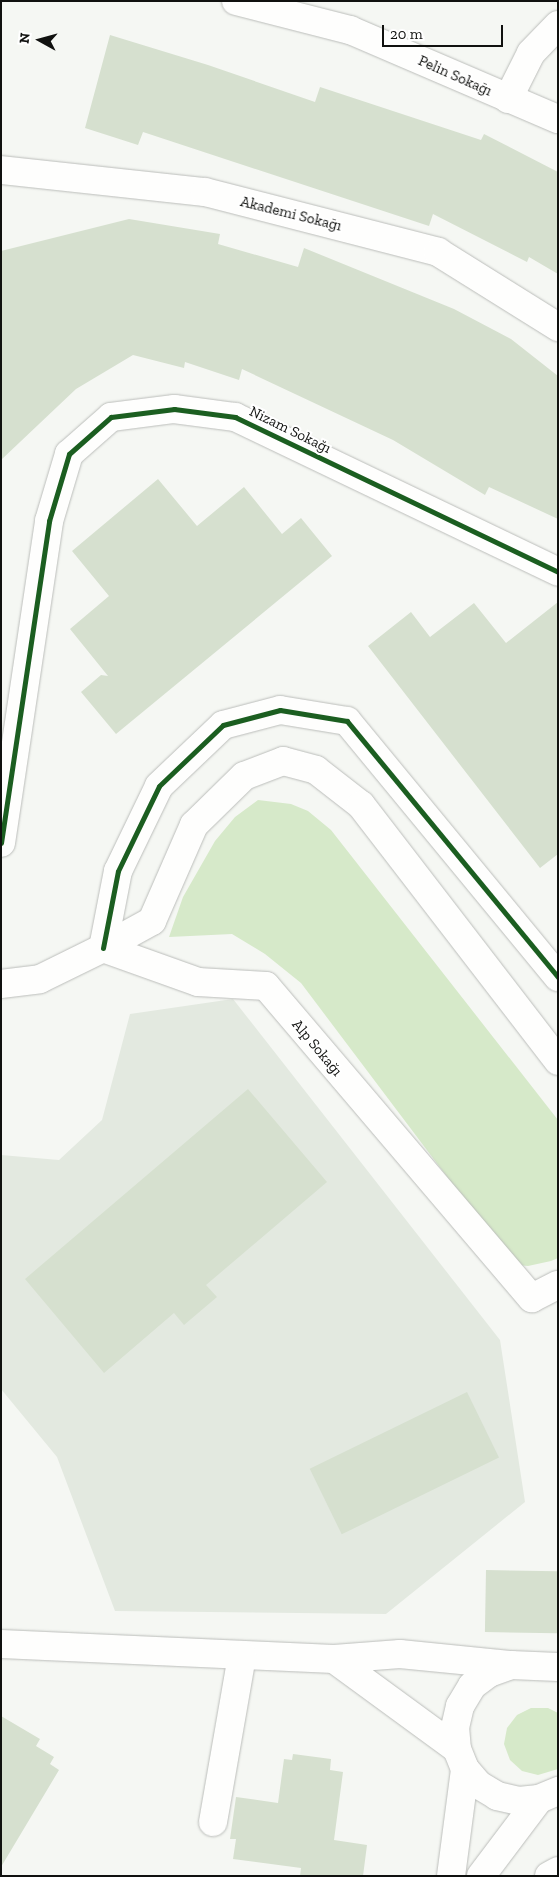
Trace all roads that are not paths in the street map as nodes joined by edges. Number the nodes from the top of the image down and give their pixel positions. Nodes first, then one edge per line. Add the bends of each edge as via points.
1 (236, 1) edge
2 (558, 25) edge
3 (508, 99) junction
4 (558, 119) edge
5 (1, 170) edge
6 (558, 327) edge
7 (558, 572) edge
8 (1, 843) edge
9 (103, 948) junction
10 (558, 978) edge
11 (1, 984) edge
12 (558, 1061) edge
13 (558, 1285) edge
14 (1, 1644) edge
15 (242, 1654) junction
16 (334, 1659) junction
17 (534, 1666) edge
18 (558, 1674) edge
19 (461, 1759) junction
20 (548, 1795) edge
21 (213, 1822) dead end
22 (558, 1871) edge
23 (451, 1876) edge
24 (481, 1876) edge
25 (549, 1876) edge

1 - 3 street, Pelin Sokağı via 350,30
2 - 3 street via 531,53
3 - 4 street, Pelin Sokağı
5 - 6 street, Akademi Sokağı via 205,192 438,252
7 - 8 street, Nizam Sokağı via 235,417 174,408 111,417 69,454 49,521
9 - 10 street via 118,871 159,786 223,725 280,710 347,721
9 - 11 street via 40,979
9 - 12 street via 152,921 194,825 244,776 283,761 316,770 361,805
9 - 13 street, Alp Sokağı via 198,982 266,986 532,1298
14 - 15 street
15 - 16 street
15 - 21 street
16 - 17 street via 400,1654
16 - 19 street
17 - 18 street
17 - 19 street via 489,1672 472,1686 460,1706 455,1727
19 - 20 street via 479,1785 497,1796 518,1801
19 - 23 street
20 - 24 street
22 - 25 street

